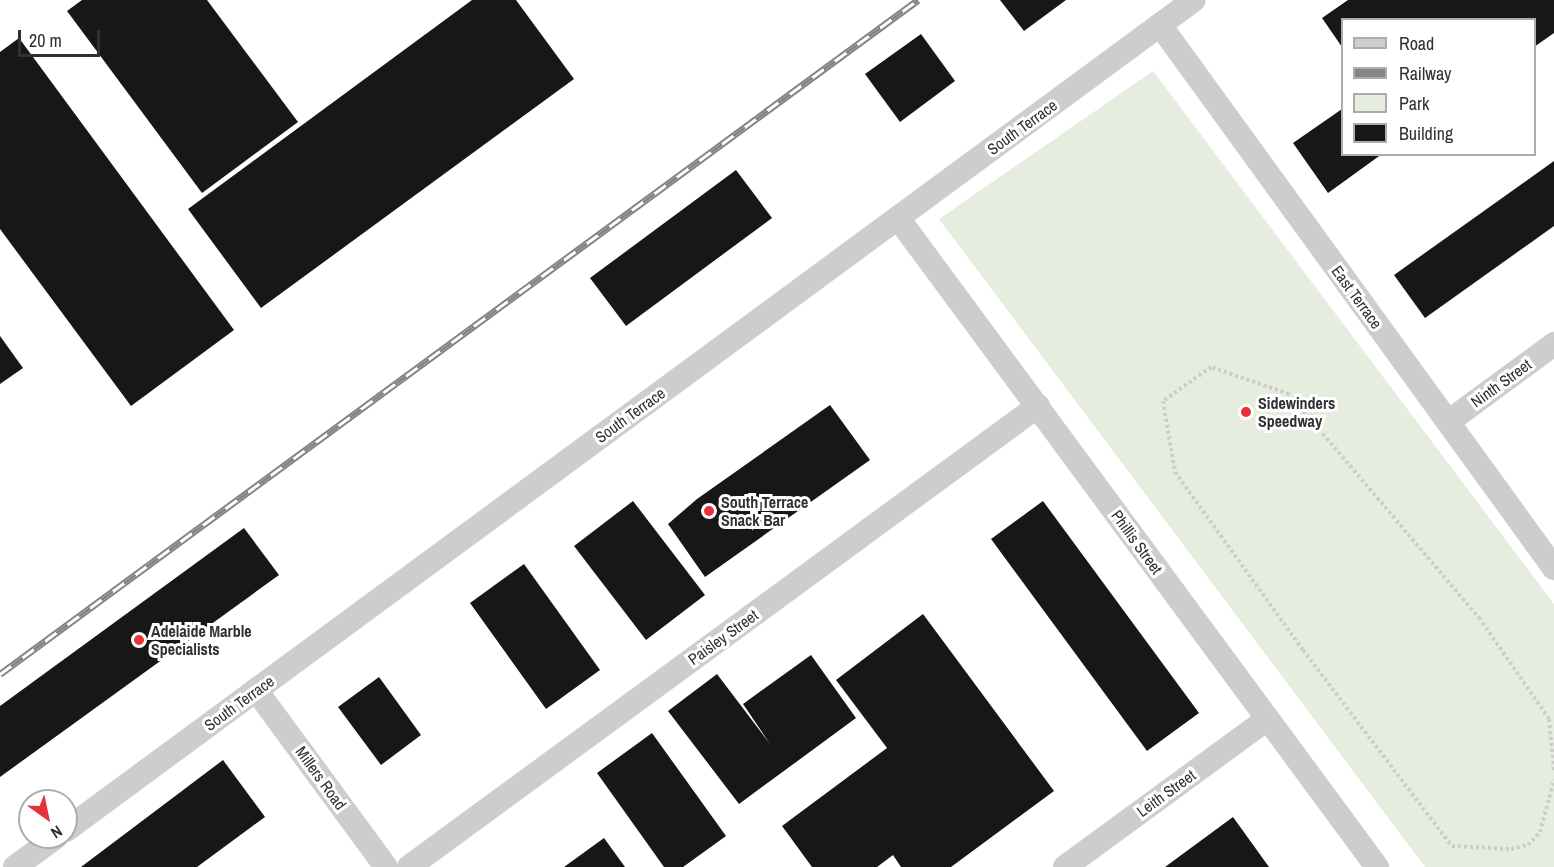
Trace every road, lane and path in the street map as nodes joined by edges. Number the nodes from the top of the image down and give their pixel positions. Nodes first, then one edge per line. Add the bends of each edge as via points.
1 (1194, 0) edge
2 (1160, 26) junction
3 (898, 218) junction
4 (1554, 344) edge
5 (1038, 406) junction
6 (1448, 422) junction
7 (1554, 568) edge
8 (256, 690) junction
9 (1268, 719) junction
10 (1554, 770) edge
11 (1554, 780) edge
12 (78, 821) edge
13 (40, 849) edge
14 (15, 867) edge
15 (386, 867) edge
16 (410, 867) edge
17 (1065, 867) edge
18 (1377, 867) edge

1 - 2 street, South Terrace
2 - 3 street, South Terrace
2 - 6 street, East Terrace
3 - 5 street, Phillis Street
3 - 8 street, South Terrace
4 - 6 street, Ninth Street
5 - 9 street, Phillis Street
5 - 16 street, Paisley Street
6 - 7 street, East Terrace
8 - 12 street, South Terrace
8 - 15 street, Millers Road
9 - 17 street, Leith Street
9 - 18 street, Phillis Street
10 - 11 path via 1549,719 1480,619 1289,394 1211,367 1163,401 1175,472 1303,650 1452,846 1511,849 1528,845 1540,832
13 - 14 street

